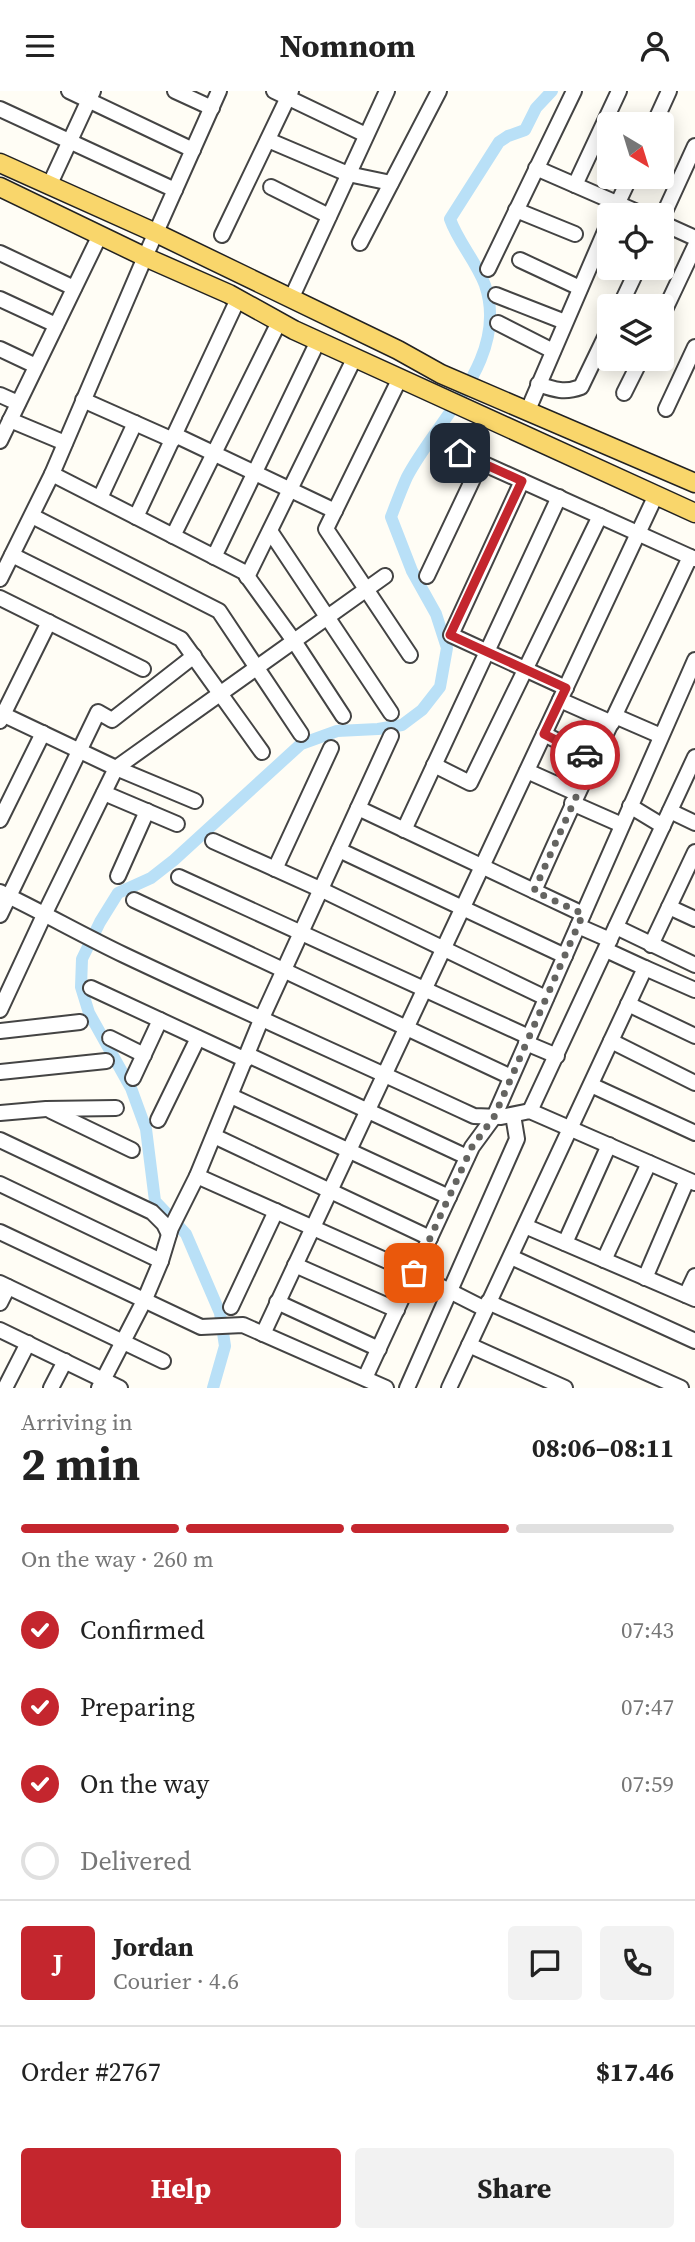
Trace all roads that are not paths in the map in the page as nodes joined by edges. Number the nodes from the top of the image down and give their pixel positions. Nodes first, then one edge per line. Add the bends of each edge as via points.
1 (69, 91) edge
2 (175, 91) edge
3 (219, 91) edge
4 (274, 91) edge
5 (439, 91) edge
6 (575, 91) edge
7 (619, 91) edge
8 (669, 91) edge
9 (380, 93) edge
10 (290, 94) edge
11 (91, 96) edge
12 (212, 108) junction
13 (0, 109) edge
14 (659, 112) edge
15 (366, 135) junction
16 (268, 140) junction
17 (70, 141) junction
18 (695, 146) edge
19 (193, 150) junction
20 (0, 163) edge
21 (536, 168) junction
22 (348, 174) junction
23 (391, 183) junction
24 (575, 185) junction
25 (49, 186) junction
26 (0, 187) edge
27 (271, 187) dead end
28 (175, 190) junction
29 (605, 203) edge
30 (670, 203) edge
31 (516, 210) junction
32 (329, 216) junction
33 (674, 227) edge
34 (156, 233) junction
35 (575, 234) dead end
36 (100, 235) junction
37 (222, 235) dead end
38 (695, 238) edge
39 (360, 243) dead end
40 (695, 246) edge
41 (597, 248) edge
42 (0, 253) edge
43 (145, 257) junction
44 (520, 260) dead end
45 (488, 269) dead end
46 (74, 288) junction
47 (579, 288) junction
48 (672, 294) edge
49 (496, 295) dead end
50 (0, 299) edge
51 (238, 299) junction
52 (291, 299) junction
53 (279, 322) junction
54 (565, 322) junction
55 (498, 323) dead end
56 (56, 325) junction
57 (318, 341) junction
58 (0, 349) edge
59 (553, 351) junction
60 (694, 352) edge
61 (597, 354) edge
62 (355, 357) junction
63 (36, 366) junction
64 (635, 371) edge
65 (400, 378) junction
66 (538, 384) junction
67 (624, 393) dead end
68 (0, 395) edge
69 (83, 400) junction
70 (18, 403) junction
71 (666, 409) dead end
72 (528, 410) junction
73 (10, 420) junction
74 (135, 423) junction
75 (174, 437) junction
76 (0, 441) edge
77 (65, 443) junction
78 (440, 444) dead end
79 (214, 453) junction
80 (481, 462) junction
81 (255, 473) junction
82 (52, 474) junction
83 (522, 481) junction
84 (695, 483) edge
85 (290, 490) junction
86 (656, 495) junction
87 (559, 497) junction
88 (100, 498) junction
89 (335, 511) junction
90 (695, 513) edge
91 (32, 516) junction
92 (600, 516) junction
93 (136, 517) junction
94 (270, 531) junction
95 (638, 533) junction
96 (173, 536) junction
97 (12, 555) junction
98 (214, 557) junction
99 (692, 558) edge
100 (385, 576) dead end
101 (427, 576) dead end
102 (247, 577) junction
103 (0, 579) edge
104 (366, 589) junction
105 (0, 598) edge
106 (328, 617) junction
107 (49, 622) junction
108 (294, 641) junction
109 (487, 652) junction
110 (410, 655) dead end
111 (194, 656) junction
112 (695, 660) edge
113 (257, 668) junction
114 (143, 669) dead end
115 (525, 669) junction
116 (221, 693) junction
117 (680, 693) junction
118 (563, 694) junction
119 (695, 699) edge
120 (391, 713) dead end
121 (1, 716) edge
122 (343, 716) dead end
123 (614, 720) junction
124 (43, 733) junction
125 (301, 734) dead end
126 (544, 734) junction
127 (391, 736) dead end
128 (661, 736) junction
129 (331, 748) dead end
130 (78, 750) junction
131 (262, 752) dead end
132 (695, 757) edge
133 (593, 759) junction
134 (434, 765) junction
135 (117, 768) junction
136 (527, 771) junction
137 (104, 793) junction
138 (574, 798) junction
139 (195, 801) dead end
140 (630, 806) junction
141 (358, 808) junction
142 (147, 811) junction
143 (670, 811) junction
144 (0, 820) edge
145 (695, 823) edge
146 (177, 824) dead end
147 (622, 825) junction
148 (663, 826) junction
149 (404, 830) junction
150 (213, 841) dead end
151 (339, 851) junction
152 (693, 861) edge
153 (482, 867) junction
154 (275, 869) junction
155 (118, 876) dead end
156 (179, 877) dead end
157 (321, 890) junction
158 (534, 891) junction
159 (4, 894) edge
160 (134, 900) dead end
161 (669, 907) junction
162 (463, 908) junction
163 (45, 913) junction
164 (0, 915) edge
165 (695, 919) edge
166 (580, 920) junction
167 (302, 933) junction
168 (611, 939) junction
169 (651, 944) junction
170 (444, 949) junction
171 (565, 956) junction
172 (695, 965) edge
173 (645, 968) junction
174 (285, 970) junction
175 (91, 988) dead end
176 (424, 989) junction
177 (695, 990) edge
178 (546, 998) junction
179 (628, 1005) junction
180 (0, 1010) edge
181 (160, 1020) junction
182 (261, 1020) junction
183 (80, 1022) dead end
184 (406, 1028) junction
185 (0, 1031) edge
186 (695, 1036) edge
187 (110, 1038) dead end
188 (198, 1038) junction
189 (528, 1040) junction
190 (611, 1041) junction
191 (144, 1055) junction
192 (557, 1056) junction
193 (247, 1057) junction
194 (106, 1061) dead end
195 (0, 1072) edge
196 (384, 1075) junction
197 (511, 1077) junction
198 (133, 1078) dead end
199 (695, 1083) edge
200 (591, 1085) junction
201 (231, 1096) junction
202 (116, 1108) dead end
203 (46, 1109) junction
204 (368, 1111) junction
205 (530, 1111) junction
206 (0, 1113) edge
207 (513, 1115) junction
208 (494, 1117) junction
209 (158, 1120) dead end
210 (570, 1128) junction
211 (695, 1133) edge
212 (214, 1136) junction
213 (0, 1140) edge
214 (609, 1145) junction
215 (132, 1150) dead end
216 (348, 1151) junction
217 (467, 1157) junction
218 (649, 1163) junction
219 (194, 1181) junction
220 (691, 1182) edge
221 (0, 1184) edge
222 (330, 1191) junction
223 (449, 1197) junction
224 (276, 1211) junction
225 (525, 1226) junction
226 (313, 1227) junction
227 (170, 1231) junction
228 (0, 1232) edge
229 (430, 1238) junction
230 (565, 1243) junction
231 (511, 1257) junction
232 (604, 1260) junction
233 (161, 1261) junction
234 (295, 1265) junction
235 (414, 1273) junction
236 (695, 1276) edge
237 (645, 1278) junction
238 (4, 1285) edge
239 (450, 1291) junction
240 (690, 1297) edge
241 (145, 1299) junction
242 (277, 1302) junction
243 (0, 1303) edge
244 (487, 1306) junction
245 (231, 1307) dead end
246 (397, 1310) junction
247 (0, 1330) edge
248 (263, 1334) junction
249 (695, 1341) edge
250 (123, 1342) junction
251 (28, 1343) junction
252 (469, 1345) junction
253 (379, 1349) junction
254 (65, 1361) junction
255 (163, 1361) dead end
256 (361, 1380) edge
257 (101, 1384) edge
258 (5, 1388) edge
259 (51, 1388) edge
260 (120, 1388) edge
261 (386, 1388) edge
262 (407, 1388) edge
263 (450, 1388) edge
264 (565, 1388) edge
265 (681, 1388) edge

1 - 11 street
2 - 12 street
3 - 12 street
4 - 10 street
5 - 23 street
6 - 21 street
7 - 24 street
8 - 14 street
9 - 15 street
10 - 15 street
10 - 16 street
11 - 17 street
11 - 19 street
12 - 19 street
13 - 17 street
15 - 22 street
16 - 22 street
16 - 37 street
17 - 25 street
17 - 28 street
18 - 30 street
19 - 28 street
20 - 25 main road
21 - 24 street
21 - 31 street
22 - 23 street
22 - 32 street
23 - 39 street
24 - 29 street
25 - 34 main road
26 - 36 main road
27 - 32 street
28 - 34 street
31 - 35 street
31 - 45 street
32 - 52 street
33 - 38 street
34 - 43 street
34 - 52 main road
36 - 43 main road
36 - 46 street
40 - 48 street
41 - 47 street
42 - 46 street
43 - 51 main road
43 - 69 street
44 - 47 street
46 - 56 street
47 - 54 street
49 - 54 street
50 - 56 street
51 - 53 main road
51 - 75 street
52 - 72 main road via 441,374
53 - 57 main road
53 - 79 street
54 - 59 street
55 - 59 street
56 - 63 street
57 - 62 main road
57 - 81 street
58 - 63 street
59 - 66 street
60 - 71 street
61 - 66 street via 582,387 557,391
62 - 65 main road
62 - 85 street
63 - 70 street
64 - 67 street
65 - 86 main road
65 - 89 street
66 - 72 street
68 - 70 street
69 - 74 street
69 - 77 street
70 - 73 street
72 - 84 main road
73 - 76 street
73 - 77 street
74 - 75 street
74 - 88 street
75 - 79 street
75 - 93 street
77 - 82 street
78 - 80 street
79 - 81 street
79 - 96 street
80 - 83 street
80 - 101 street
81 - 85 street
81 - 98 street
82 - 88 street
82 - 91 street
83 - 87 street
83 - 109 street via 450,635
85 - 89 street
85 - 94 street
86 - 90 main road
86 - 95 street
87 - 92 street
87 - 109 street
88 - 93 street
89 - 104 street via 326,529
91 - 97 street
91 - 113 street via 219,611
92 - 95 street
92 - 115 street
93 - 96 street
94 - 102 street
94 - 106 street
95 - 99 street
95 - 118 street
96 - 98 street
97 - 103 street
97 - 111 street via 181,639
98 - 102 street
99 - 123 street
100 - 104 street
102 - 108 street
104 - 106 street
104 - 110 street
105 - 107 street
106 - 108 street
106 - 120 street
107 - 114 street
107 - 121 street
108 - 113 street
108 - 122 street
109 - 115 street
109 - 134 street
111 - 116 street
111 - 130 street via 113,720 98,712
112 - 117 street
113 - 116 street
113 - 125 street
115 - 118 street
115 - 134 street via 470,783
116 - 131 street
116 - 135 street
117 - 119 street
117 - 128 street
118 - 123 street
118 - 126 street
121 - 124 street
123 - 128 street
123 - 133 street
124 - 130 street
124 - 144 street
126 - 133 street
126 - 136 street
127 - 141 street
128 - 140 street
129 - 154 street
130 - 135 street
130 - 159 street
132 - 143 street
133 - 138 street
134 - 149 street
135 - 137 street
135 - 139 street
136 - 138 street
136 - 153 street
137 - 142 street
137 - 163 street
138 - 147 street
138 - 158 street
140 - 147 street
140 - 148 street
141 - 149 street
141 - 151 street
142 - 146 street
142 - 155 street
143 - 145 street
143 - 148 street
147 - 166 street
148 - 168 street
149 - 153 street
150 - 154 street
151 - 157 street
151 - 162 street
152 - 161 street
153 - 158 street
153 - 162 street
154 - 157 street
156 - 167 street
157 - 167 street
157 - 170 street
158 - 166 street
159 - 163 street
159 - 164 street
160 - 174 street
161 - 165 street
161 - 169 street
162 - 170 street
162 - 171 street
163 - 180 street
163 - 182 street
166 - 168 street
166 - 171 street
167 - 174 street
167 - 176 street
168 - 169 street
168 - 173 street
168 - 192 street
169 - 172 street
170 - 176 street
170 - 178 street
171 - 178 street
173 - 177 street
173 - 179 street
174 - 182 street
174 - 184 street
175 - 181 street
176 - 184 street
176 - 189 street
178 - 189 street
179 - 186 street
179 - 190 street
181 - 188 street
181 - 191 street
182 - 193 street
182 - 196 street
183 - 185 street
184 - 196 street
184 - 197 street
187 - 191 street
188 - 193 street
188 - 209 street
189 - 192 street
189 - 197 street
190 - 199 street
190 - 200 street
191 - 198 street
192 - 205 street
193 - 201 street
193 - 204 street
194 - 195 street
196 - 204 street
196 - 208 street via 474,1116
197 - 208 street
200 - 210 street
200 - 211 street
201 - 212 street
201 - 216 street
202 - 203 street
203 - 206 street
203 - 215 street
204 - 216 street
204 - 217 street
205 - 207 street
205 - 210 street
207 - 208 street
207 - 239 street via 517,1139
208 - 217 street
210 - 214 street
210 - 225 street
212 - 219 street
212 - 222 street
213 - 227 street via 152,1212
214 - 218 street
214 - 230 street
216 - 222 street
216 - 223 street
217 - 223 street
218 - 220 street
218 - 232 street
219 - 224 street
219 - 227 street
220 - 237 street
221 - 233 street
222 - 226 street
222 - 229 street
223 - 229 street
224 - 226 street
224 - 245 street
225 - 230 street
225 - 231 street
226 - 234 street
226 - 235 street
227 - 233 street
228 - 241 street
229 - 235 street
230 - 232 street
231 - 244 street
231 - 249 street
232 - 237 street
233 - 241 street
234 - 242 street
234 - 246 street
235 - 239 street
235 - 246 street
236 - 240 street
237 - 240 street
238 - 243 street
238 - 250 street
239 - 244 street
239 - 262 street
241 - 248 street via 201,1327 243,1325
241 - 250 street
242 - 248 street
242 - 253 street
244 - 252 street
244 - 265 street
246 - 253 street
247 - 251 street
248 - 256 street
250 - 255 street
250 - 257 street
251 - 254 street
251 - 258 street
252 - 263 street
252 - 264 street
253 - 256 street
254 - 257 street
254 - 259 street
256 - 261 street
257 - 260 street

